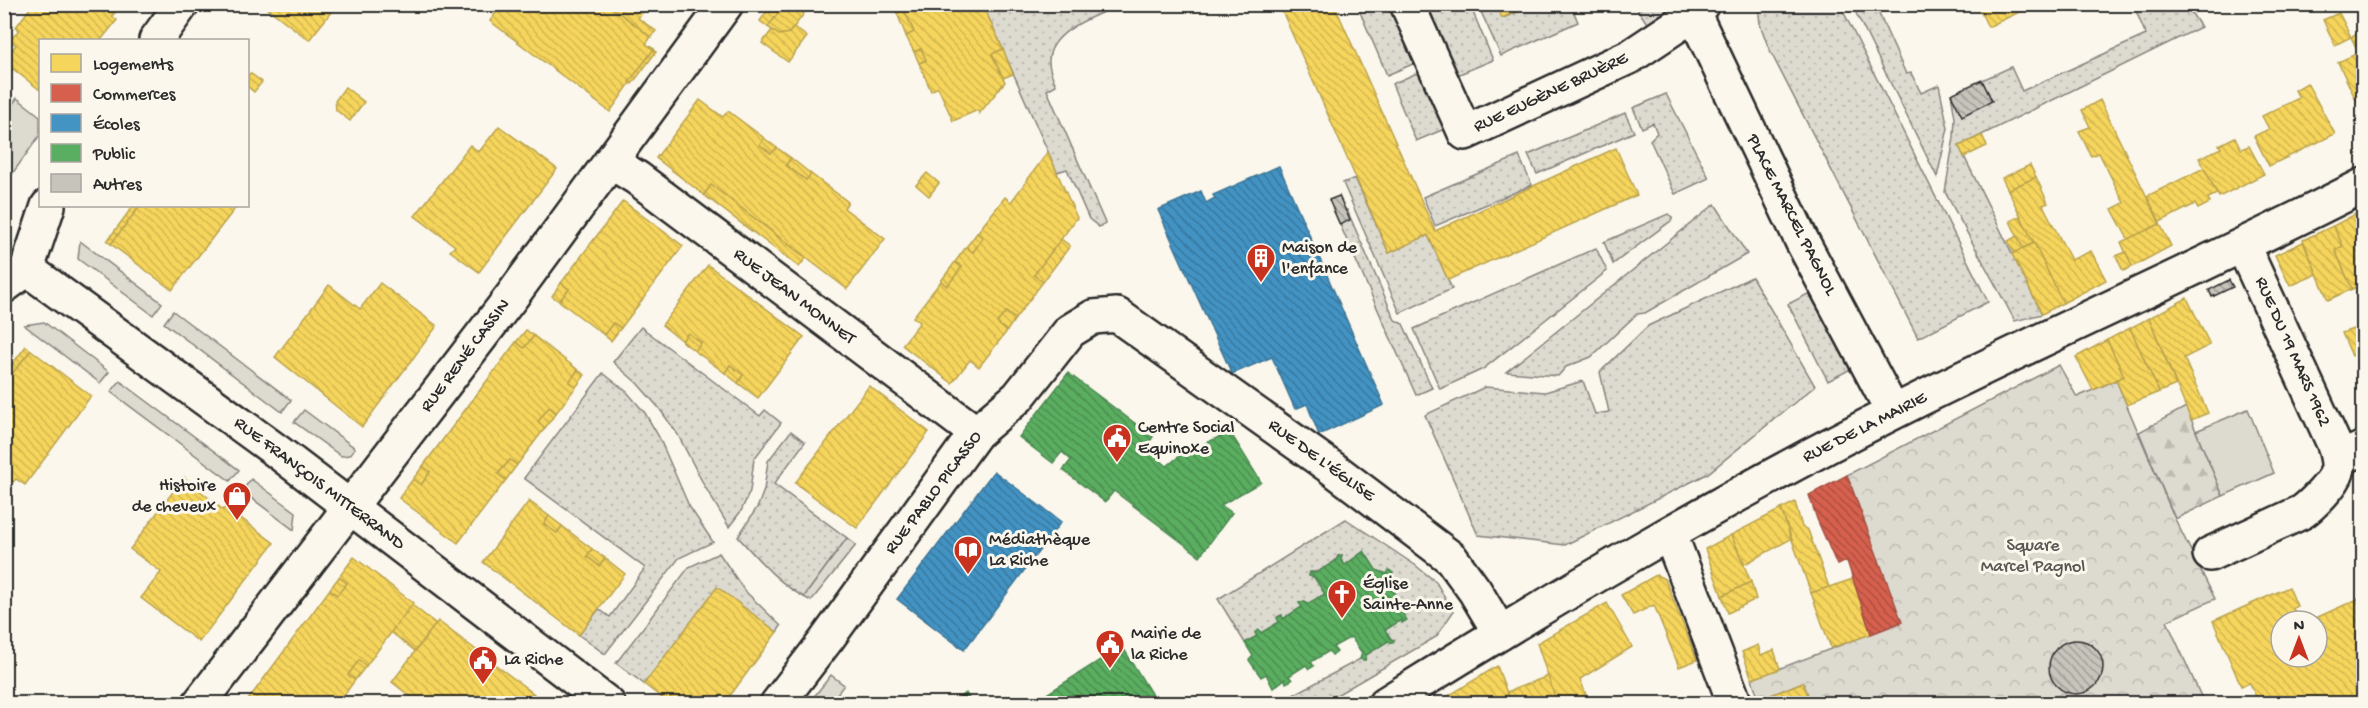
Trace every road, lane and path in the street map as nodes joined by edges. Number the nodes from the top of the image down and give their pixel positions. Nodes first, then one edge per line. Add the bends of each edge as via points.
1 (182, 4) edge
2 (726, 4) edge
3 (1407, 4) edge
4 (1698, 9) edge
5 (157, 39) edge
6 (611, 162) junction
7 (2364, 185) edge
8 (48, 207) edge
9 (2243, 246) junction
10 (16, 277) edge
11 (1117, 315) joint
12 (1893, 412) junction
13 (976, 433) junction
14 (2351, 454) edge
15 (350, 508) junction
16 (1670, 534) junction
17 (2211, 554) dead end
18 (1500, 633) junction
19 (199, 704) edge
20 (608, 704) edge
21 (777, 704) edge
22 (1385, 704) edge
23 (1735, 704) edge

1 - 5 street
2 - 6 street, RUE RENÉ CASSIN
3 - 4 street, RUE EUGÈNE BRUÈRE via 1465,133 1631,56
4 - 12 street, PLACE MARCEL PAGNOL via 1802,241
6 - 13 street, RUE JEAN MONNET
6 - 15 street, RUE RENÉ CASSIN
7 - 9 street, RUE DE LA MAIRIE
8 - 10 street
9 - 12 street, RUE DE LA MAIRIE via 2026,345
9 - 14 street, RUE DU 19 MARS 1962 via 2334,444
10 - 15 street, RUE FRANÇOIS MITTERRAND
11 - 13 street, RUE PABLO PICASSO via 1093,318 1071,331 1018,397
11 - 18 street, RUE DE L'ÉGLISE via 1451,558
12 - 16 street, RUE DE LA MAIRIE
13 - 21 street, RUE PABLO PICASSO
14 - 17 street, RUE DU 19 MARS 1962 via 2311,506
15 - 19 street, RUE RENÉ CASSIN
15 - 20 street, RUE FRANÇOIS MITTERRAND
16 - 18 street, RUE DE LA MAIRIE
16 - 23 street
18 - 22 street, RUE DE LA MAIRIE

